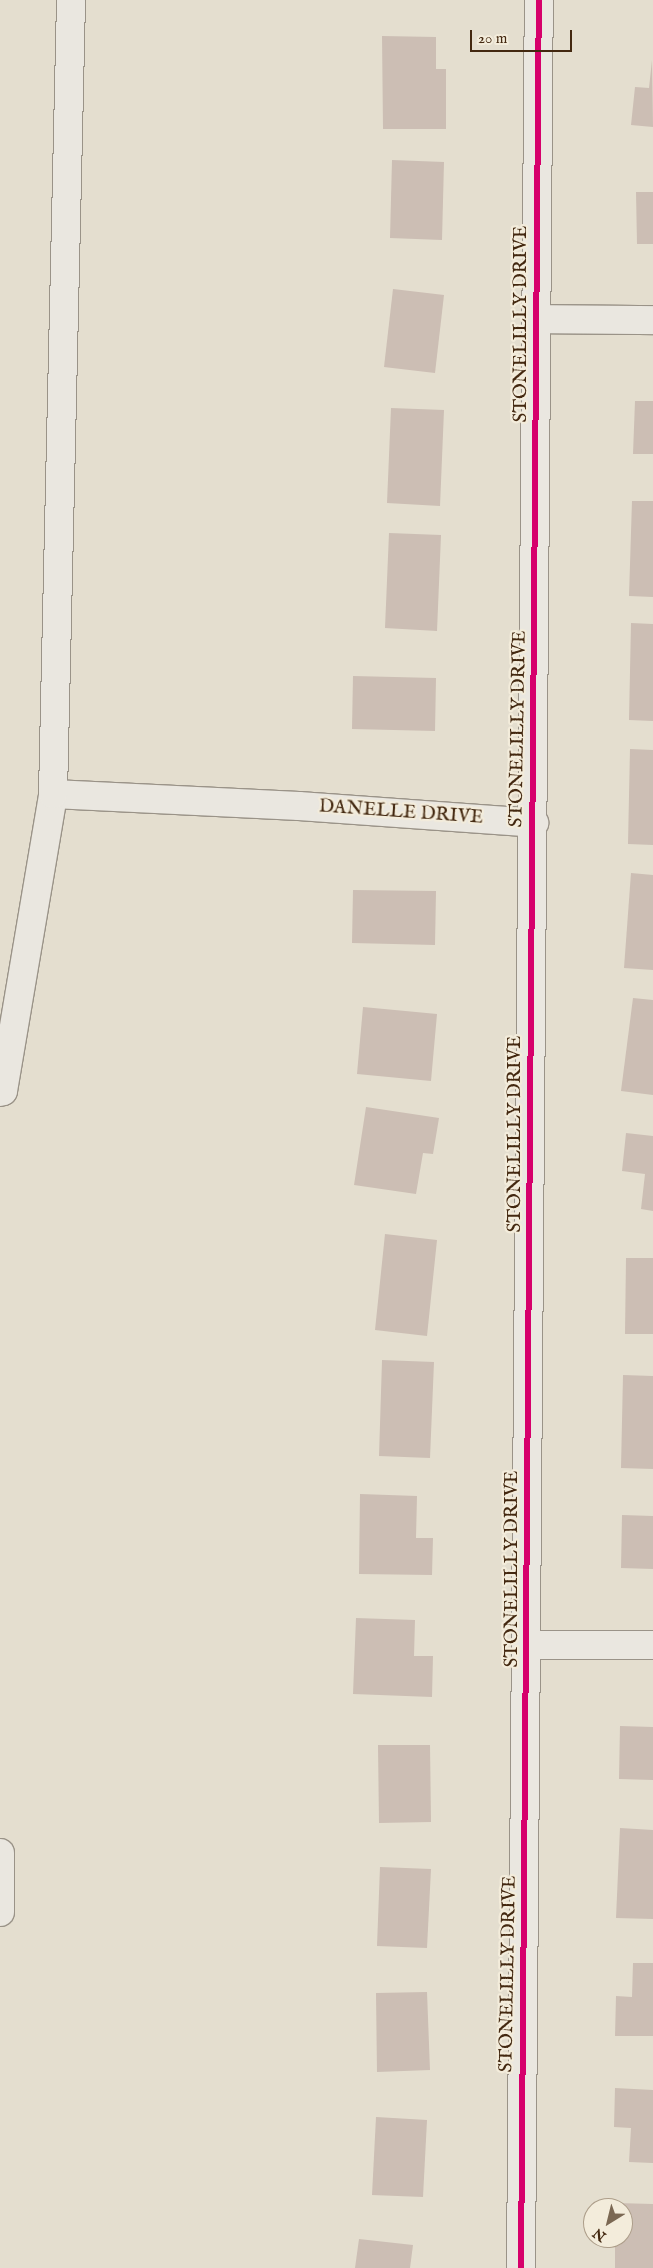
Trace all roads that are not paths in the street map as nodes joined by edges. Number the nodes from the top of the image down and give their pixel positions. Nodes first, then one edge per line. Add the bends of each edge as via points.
1 (71, 0) edge
2 (539, 0) edge
3 (538, 318) junction
4 (653, 320) edge
5 (53, 794) junction
6 (534, 823) junction
7 (0, 1092) edge
8 (528, 1645) junction
9 (653, 1645) edge
10 (0, 1853) edge
11 (0, 1912) edge
12 (521, 2268) edge

1 - 5 street
2 - 3 street, STONELILLY DRIVE
3 - 4 street
3 - 6 street, STONELILLY DRIVE
5 - 6 street, DANELLE DRIVE via 299,806
5 - 7 street via 3,1091
6 - 8 street, STONELILLY DRIVE
8 - 9 street
8 - 12 street, STONELILLY DRIVE
10 - 11 street

